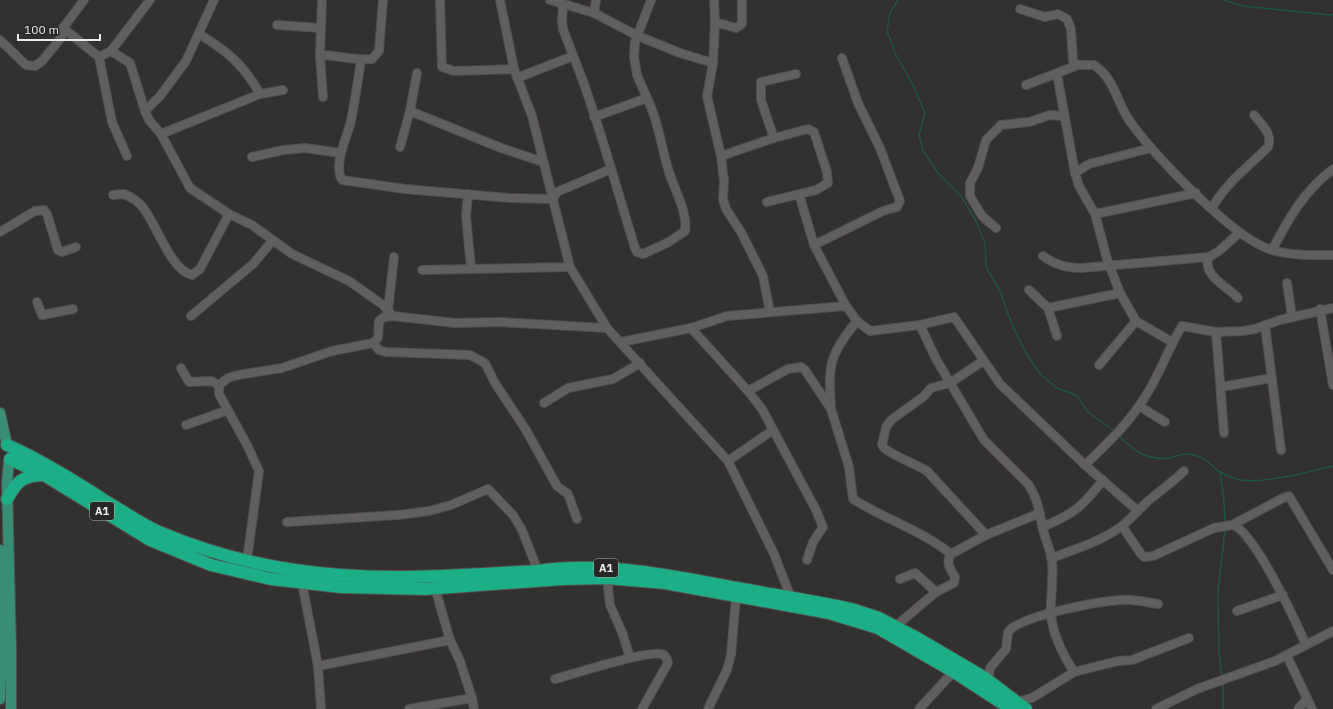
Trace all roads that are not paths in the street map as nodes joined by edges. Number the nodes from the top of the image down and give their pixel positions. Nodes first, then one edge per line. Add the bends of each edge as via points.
1 (84, 0) edge
2 (150, 0) edge
3 (214, 0) edge
4 (322, 0) edge
5 (383, 0) edge
6 (440, 0) edge
7 (500, 0) edge
8 (550, 0) edge
9 (596, 0) edge
10 (650, 0) edge
11 (714, 0) edge
12 (742, 0) edge
13 (563, 5) junction
14 (1020, 9) dead end
15 (594, 13) junction
16 (715, 22) junction
17 (277, 25) dead end
18 (63, 28) junction
19 (321, 28) junction
20 (200, 34) junction
21 (638, 36) junction
22 (0, 40) edge
23 (111, 51) junction
24 (320, 55) junction
25 (573, 56) junction
26 (99, 57) junction
27 (842, 58) dead end
28 (361, 60) junction
29 (714, 63) junction
30 (1078, 65) junction
31 (514, 69) junction
32 (417, 73) dead end
33 (796, 74) dead end
34 (1057, 74) junction
35 (517, 78) junction
36 (1026, 85) dead end
37 (283, 90) dead end
38 (260, 94) junction
39 (323, 97) dead end
40 (648, 98) junction
41 (145, 111) junction
42 (410, 112) junction
43 (1254, 115) dead end
44 (1063, 116) junction
45 (594, 117) junction
46 (161, 134) junction
47 (774, 138) junction
48 (400, 146) dead end
49 (1151, 148) junction
50 (341, 153) junction
51 (127, 156) dead end
52 (722, 156) junction
53 (252, 157) dead end
54 (543, 162) junction
55 (611, 169) junction
56 (1333, 169) edge
57 (1075, 173) junction
58 (1196, 193) junction
59 (468, 194) junction
60 (799, 194) junction
61 (113, 196) dead end
62 (553, 199) junction
63 (767, 202) dead end
64 (1212, 208) junction
65 (229, 214) junction
66 (1095, 214) junction
67 (996, 228) dead end
68 (0, 232) edge
69 (1239, 233) junction
70 (273, 240) junction
71 (814, 245) junction
72 (76, 247) dead end
73 (1272, 250) junction
74 (1333, 255) edge
75 (1043, 256) dead end
76 (394, 257) dead end
77 (1209, 257) junction
78 (570, 267) junction
79 (1110, 267) junction
80 (471, 268) junction
81 (422, 270) dead end
82 (1287, 283) dead end
83 (1029, 290) dead end
84 (1120, 293) junction
85 (1238, 298) dead end
86 (37, 302) dead end
87 (846, 306) junction
88 (1048, 308) junction
89 (1333, 308) edge
90 (73, 309) dead end
91 (1320, 310) junction
92 (770, 312) junction
93 (391, 313) junction
94 (191, 316) dead end
95 (1292, 316) junction
96 (857, 321) junction
97 (1136, 321) junction
98 (920, 325) junction
99 (1265, 325) junction
100 (607, 328) junction
101 (691, 328) junction
102 (1216, 332) junction
103 (1057, 336) dead end
104 (621, 342) junction
105 (1172, 342) junction
106 (373, 343) junction
107 (983, 360) junction
108 (640, 363) junction
109 (1099, 364) dead end
110 (181, 368) dead end
111 (1272, 378) junction
112 (950, 383) junction
113 (219, 385) junction
114 (1333, 385) edge
115 (1221, 387) junction
116 (748, 391) junction
117 (544, 402) dead end
118 (1139, 406) junction
119 (832, 409) junction
120 (228, 410) junction
121 (0, 413) edge
122 (1165, 422) dead end
123 (186, 425) dead end
124 (773, 430) junction
125 (1224, 433) dead end
126 (5, 445) edge
127 (1281, 450) dead end
128 (6, 461) edge
129 (728, 461) junction
130 (1085, 464) junction
131 (1184, 471) dead end
132 (44, 475) junction
133 (1103, 480) junction
134 (7, 499) junction
135 (1138, 511) junction
136 (1040, 514) junction
137 (577, 519) dead end
138 (288, 522) dead end
139 (1122, 526) junction
140 (1225, 526) junction
141 (1042, 527) junction
142 (986, 535) junction
143 (0, 550) edge
144 (950, 554) junction
145 (1051, 558) junction
146 (247, 560) junction
147 (806, 560) dead end
148 (1332, 565) edge
149 (538, 571) junction
150 (607, 578) junction
151 (900, 579) dead end
152 (302, 583) junction
153 (434, 588) junction
154 (936, 592) junction
155 (1283, 595) junction
156 (1, 596) edge
157 (736, 598) junction
158 (791, 598) junction
159 (1158, 604) dead end
160 (1237, 611) dead end
161 (1051, 614) junction
162 (896, 626) junction
163 (1333, 631) edge
164 (1189, 638) dead end
165 (450, 640) junction
166 (1306, 645) junction
167 (1, 646) edge
168 (1287, 656) junction
169 (630, 658) junction
170 (318, 666) junction
171 (957, 668) junction
172 (1074, 672) junction
173 (985, 678) junction
174 (555, 679) dead end
175 (472, 698) junction
176 (0, 699) edge
177 (1307, 699) junction
178 (1018, 707) edge
179 (11, 709) edge
180 (321, 709) edge
181 (409, 709) edge
182 (474, 709) edge
183 (642, 709) edge
184 (708, 709) edge
185 (919, 709) edge
186 (1156, 709) edge
187 (1298, 709) edge
188 (1312, 709) edge

1 - 18 street
2 - 23 street
3 - 20 street via 204,18
4 - 19 street
5 - 28 street via 379,52 372,59
6 - 31 street via 442,67 454,71
7 - 31 street
8 - 13 street
9 - 15 street
10 - 21 street
11 - 16 street
12 - 16 street via 742,24 736,28
13 - 15 street
13 - 25 street via 562,20
14 - 30 street via 1045,17 1058,14 1068,19 1073,61
15 - 21 street
16 - 29 street
17 - 19 street
18 - 22 street via 61,38 35,66 26,65
18 - 26 street
19 - 24 street
20 - 38 street via 222,47 249,74
20 - 41 street via 173,80
21 - 29 street
21 - 40 street via 634,57 637,75
23 - 26 street
23 - 41 street via 130,63
24 - 28 street
24 - 39 street
25 - 35 street
25 - 45 street
26 - 51 street via 112,122
27 - 71 street via 858,103 880,148 900,201 898,207 883,211
28 - 50 street via 350,122
29 - 52 street via 707,96
30 - 34 street
30 - 49 street via 1094,65 1108,77 1116,89 1123,112
31 - 35 street
32 - 42 street
33 - 47 street via 761,82 761,100
34 - 36 street
34 - 44 street
35 - 54 street via 532,116
37 - 38 street
38 - 46 street
40 - 45 street
40 - 55 street via 683,210 685,231 643,254 637,252
41 - 46 street
42 - 48 street
42 - 54 street
43 - 64 street via 1268,133 1268,147 1218,196
44 - 57 street
44 - 67 street via 1050,115 1029,122 1001,125 986,140 978,168 970,183 970,196 982,216
45 - 55 street
46 - 65 street via 190,188
47 - 52 street
47 - 60 street via 808,129 814,132 828,183 816,190
49 - 57 street via 1089,164
49 - 58 street
50 - 53 street via 305,148
50 - 59 street via 338,174 342,180
52 - 92 street via 724,204 763,276
54 - 62 street
55 - 62 street via 557,192
56 - 73 street via 1315,183 1301,200
57 - 66 street via 1079,186
58 - 64 street
58 - 66 street
59 - 62 street
59 - 80 street via 466,216
60 - 63 street
60 - 71 street
61 - 65 street via 124,194 139,203 172,258 185,274 192,275 200,268
62 - 78 street
64 - 69 street
65 - 70 street via 252,225
66 - 79 street
68 - 72 street via 35,211 44,210 58,250 62,252
69 - 73 street
69 - 77 street
70 - 93 street via 292,254 349,281
70 - 94 street via 253,264
71 - 87 street
73 - 74 street via 1293,254
75 - 79 street via 1068,268
76 - 93 street
77 - 79 street
77 - 85 street via 1208,271
78 - 80 street
78 - 100 street
79 - 84 street
80 - 81 street
82 - 95 street
83 - 88 street
84 - 88 street
84 - 97 street
86 - 90 street via 42,315
87 - 92 street
87 - 96 street
88 - 103 street
89 - 91 street
91 - 95 street
91 - 114 street
92 - 101 street via 727,316
93 - 100 street via 455,323 500,322
93 - 106 street via 379,321 378,338
95 - 99 street
96 - 98 street via 870,331
96 - 119 street via 841,341 831,362
97 - 105 street
97 - 109 street
98 - 107 street via 954,317
98 - 112 street
99 - 102 street via 1243,331
99 - 111 street
100 - 104 street
101 - 104 street
101 - 116 street
102 - 105 street via 1182,326
102 - 115 street
104 - 108 street
105 - 118 street via 1159,373
106 - 113 street via 332,351 282,368 238,375 228,378
106 - 137 street via 386,352 470,355 485,363 557,486 568,494
107 - 112 street
107 - 130 street via 1004,387
108 - 117 street via 613,379 568,388
108 - 129 street
110 - 113 street via 189,382 211,380
111 - 115 street
111 - 127 street
112 - 136 street via 984,440 1031,488
112 - 142 street via 931,388 923,397 891,420 886,427 882,447 927,471
113 - 120 street via 219,394
115 - 125 street
116 - 119 street via 788,369 801,367
116 - 124 street
118 - 122 street
118 - 130 street via 1112,439
119 - 144 street via 849,467 852,499 911,529
120 - 123 street
120 - 146 street via 258,471
121 - 126 main road
124 - 129 street
124 - 147 street via 822,524 822,530 813,542
126 - 128 highway via 11,451
126 - 146 highway, A1 via 54,468 160,533
128 - 132 highway, A1
128 - 134 main road
129 - 158 street via 774,554
130 - 133 street
131 - 135 street
132 - 134 highway via 30,475 20,480
132 - 152 highway, A1 via 136,532 194,559 271,579
133 - 135 street
133 - 141 street via 1076,510
134 - 179 main road
135 - 139 street
136 - 141 street
136 - 142 street
138 - 149 street via 429,511 451,505 488,489 513,516 522,530
139 - 140 street via 1144,557 1157,555
139 - 145 street via 1096,541
140 - 148 street via 1289,496
140 - 155 street via 1239,528
141 - 145 street
142 - 144 street
143 - 156 main road
144 - 154 street via 948,564 956,580
145 - 161 street
146 - 149 highway, A1 via 273,567 341,575 412,577
149 - 158 highway, A1 via 593,567 632,569
150 - 153 highway, A1
150 - 157 highway, A1 via 665,583
150 - 169 street via 610,605
151 - 154 street via 915,574
152 - 153 highway, A1 via 341,587
152 - 170 street
153 - 165 street
154 - 162 street
155 - 160 street
155 - 166 street
156 - 167 main road
157 - 171 highway, A1 via 829,613 870,625
157 - 184 street via 728,670
158 - 162 highway, A1 via 862,612
159 - 161 street via 1132,600 1112,601
161 - 172 street via 1058,645
161 - 173 street via 1044,614 1011,629 1008,632 1006,650 990,668 988,680
162 - 171 highway, A1
163 - 166 street
164 - 172 street via 1132,660
165 - 170 street
165 - 175 street
166 - 168 street
167 - 176 main road
168 - 177 street
168 - 186 street via 1197,688
169 - 174 street
169 - 183 street via 653,653 662,654 667,658 668,663
170 - 180 street
171 - 173 highway, A1
171 - 178 highway, A1
171 - 185 street
172 - 178 street
173 - 178 highway, A1
175 - 181 street
175 - 182 street
177 - 187 street
177 - 188 street

